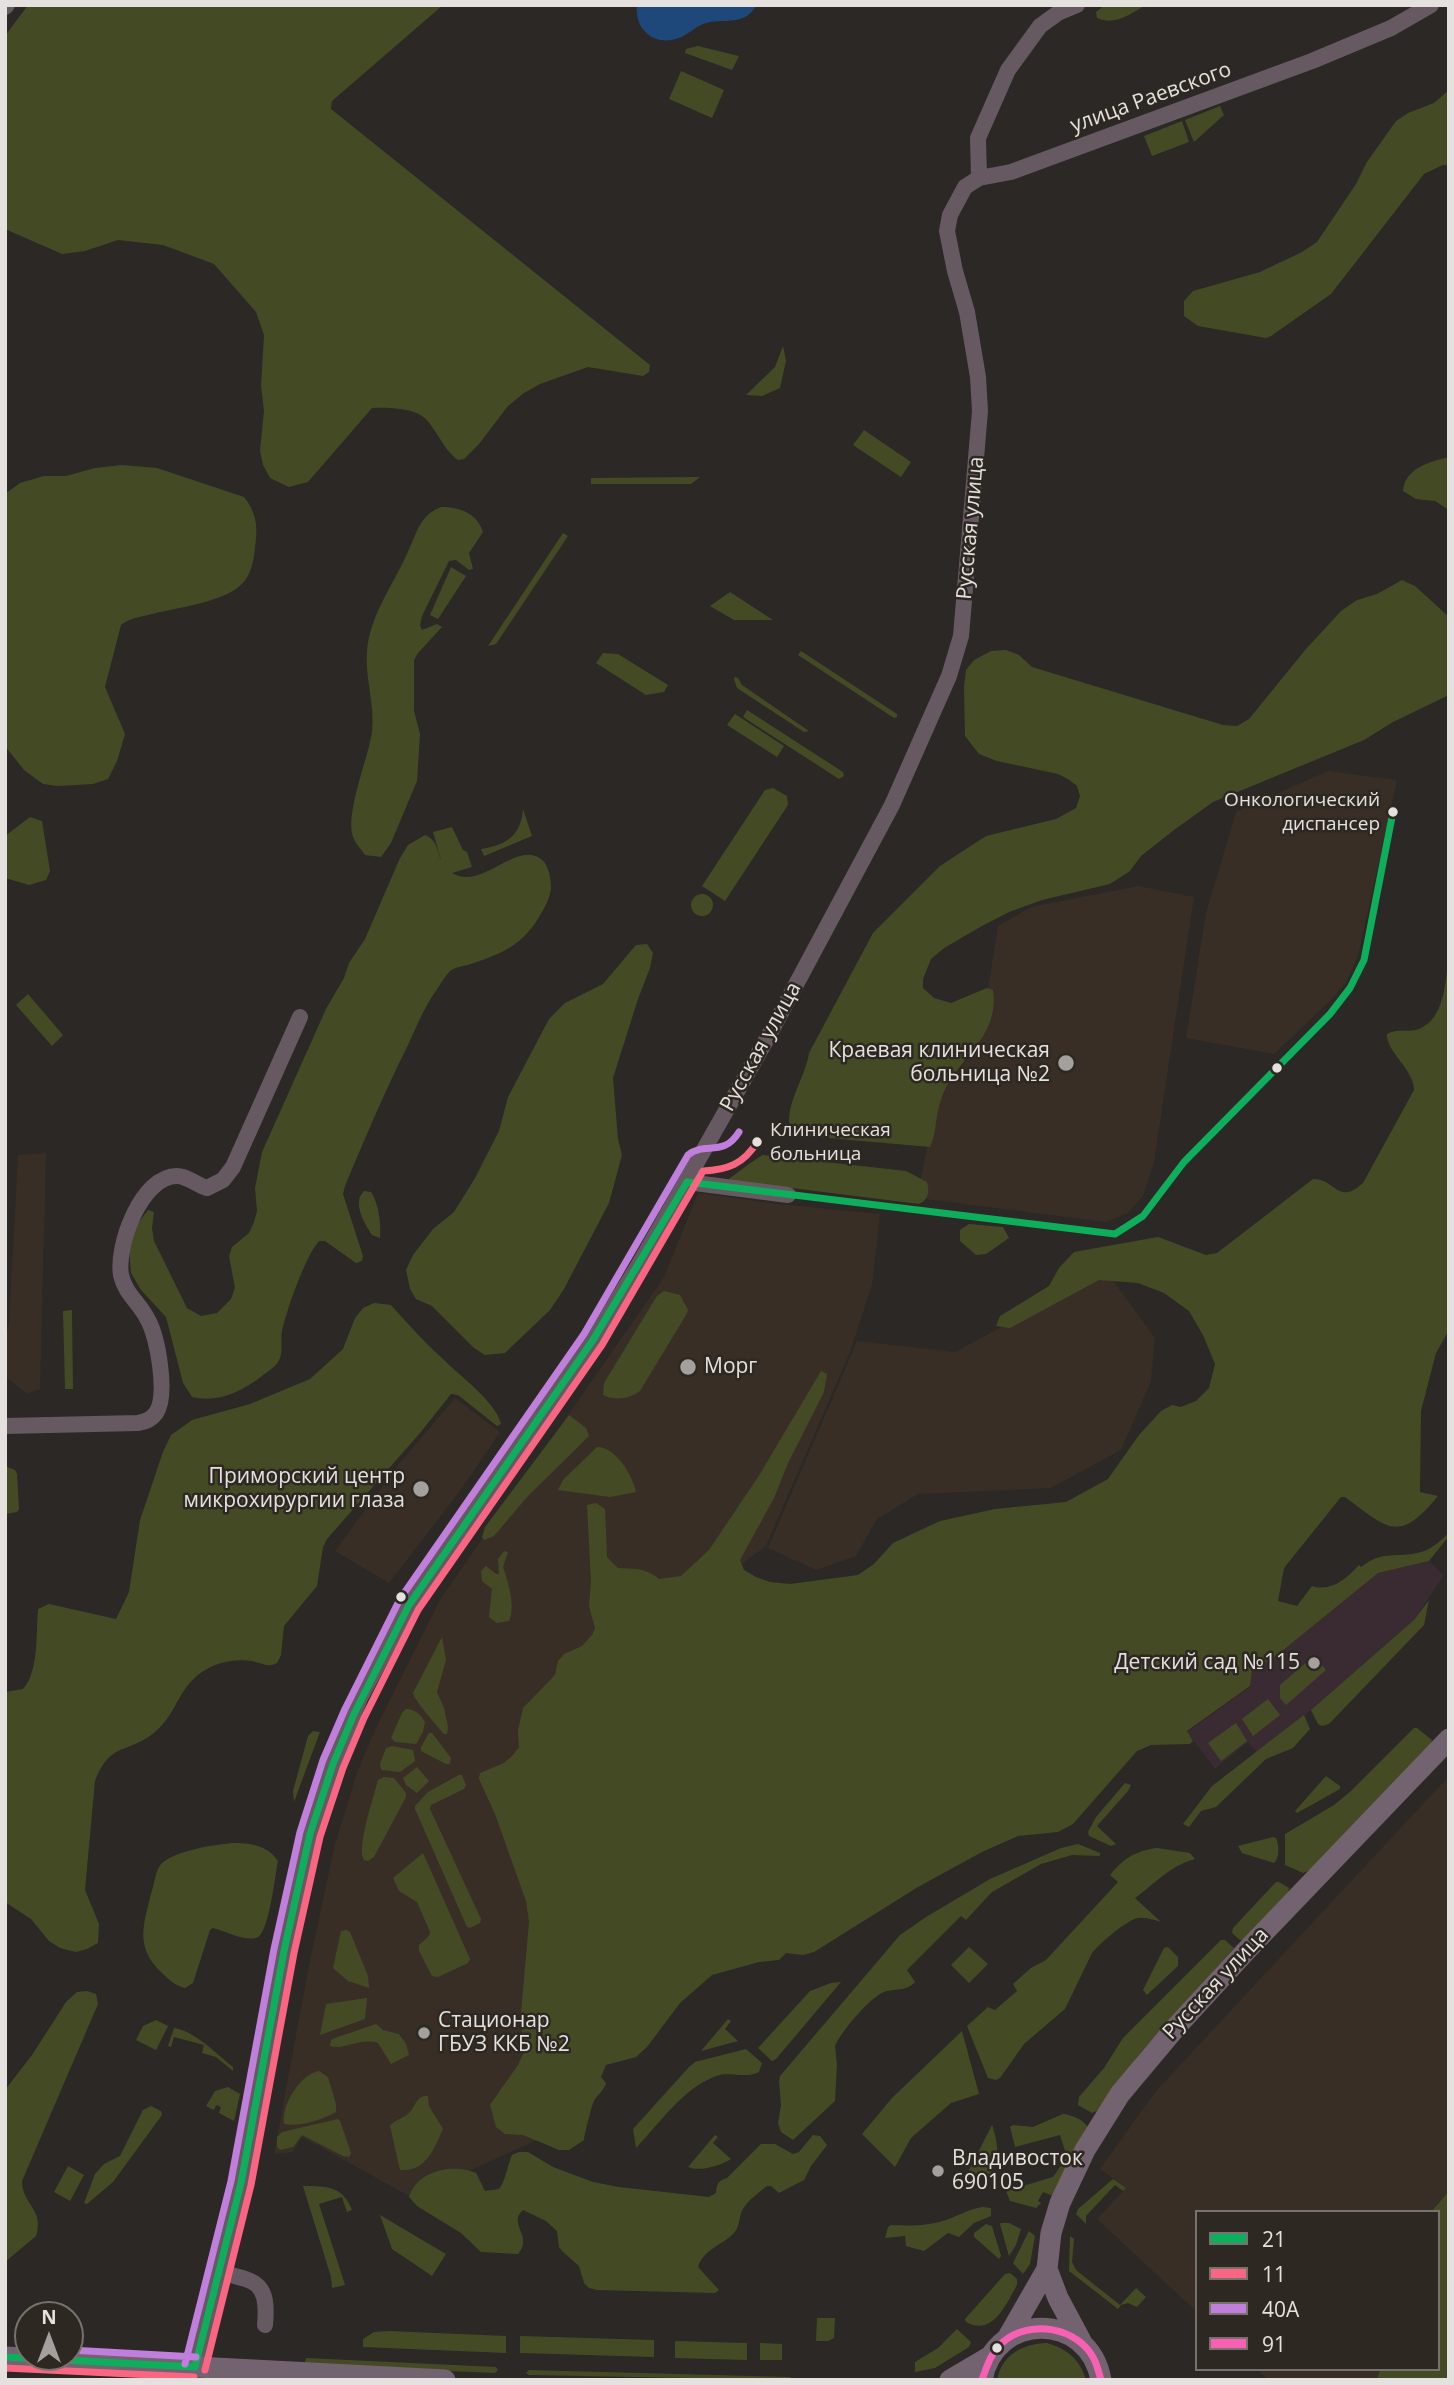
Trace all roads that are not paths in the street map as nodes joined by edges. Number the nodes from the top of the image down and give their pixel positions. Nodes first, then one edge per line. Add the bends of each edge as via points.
1 (1077, 5) edge
2 (1431, 5) edge
3 (979, 178) junction
4 (300, 1017) dead end
5 (687, 1182) junction
6 (788, 1195) dead end
7 (5, 1426) edge
8 (1449, 1739) edge
9 (1047, 2269) junction
10 (218, 2272) junction
11 (265, 2325) dead end
12 (1008, 2337) junction
13 (1080, 2341) junction
14 (5, 2357) edge
15 (989, 2357) junction
16 (195, 2367) junction
17 (445, 2380) edge
18 (950, 2380) edge
19 (982, 2380) edge
20 (1101, 2380) edge

1 - 3 street via 1040,26 1008,70 978,138
2 - 3 street, улица Раевского via 1391,28 1312,61 1011,172
3 - 5 street, Русская улица via 965,187 950,215 948,240 967,312 980,411 961,636 949,676 892,805
4 - 7 street via 223,1180 207,1188 183,1177 166,1179 150,1192 129,1224 121,1275 152,1332 162,1388 156,1414 138,1423
5 - 6 street
5 - 10 street, Русская улица via 593,1340 409,1605 354,1714 310,1834 249,2146
8 - 9 main road, Русская улица via 1245,1952 1120,2094 1090,2141 1060,2203
9 - 12 main road, Русская улица
9 - 13 main road, Русская улица
10 - 11 street via 251,2279 263,2291
10 - 16 street, Русская улица
12 - 13 main road via 1041,2328 1062,2330
12 - 15 main road, Русская улица
13 - 20 main road, Русская улица via 1096,2361
14 - 16 main road
15 - 18 main road
15 - 19 main road
16 - 17 main road

